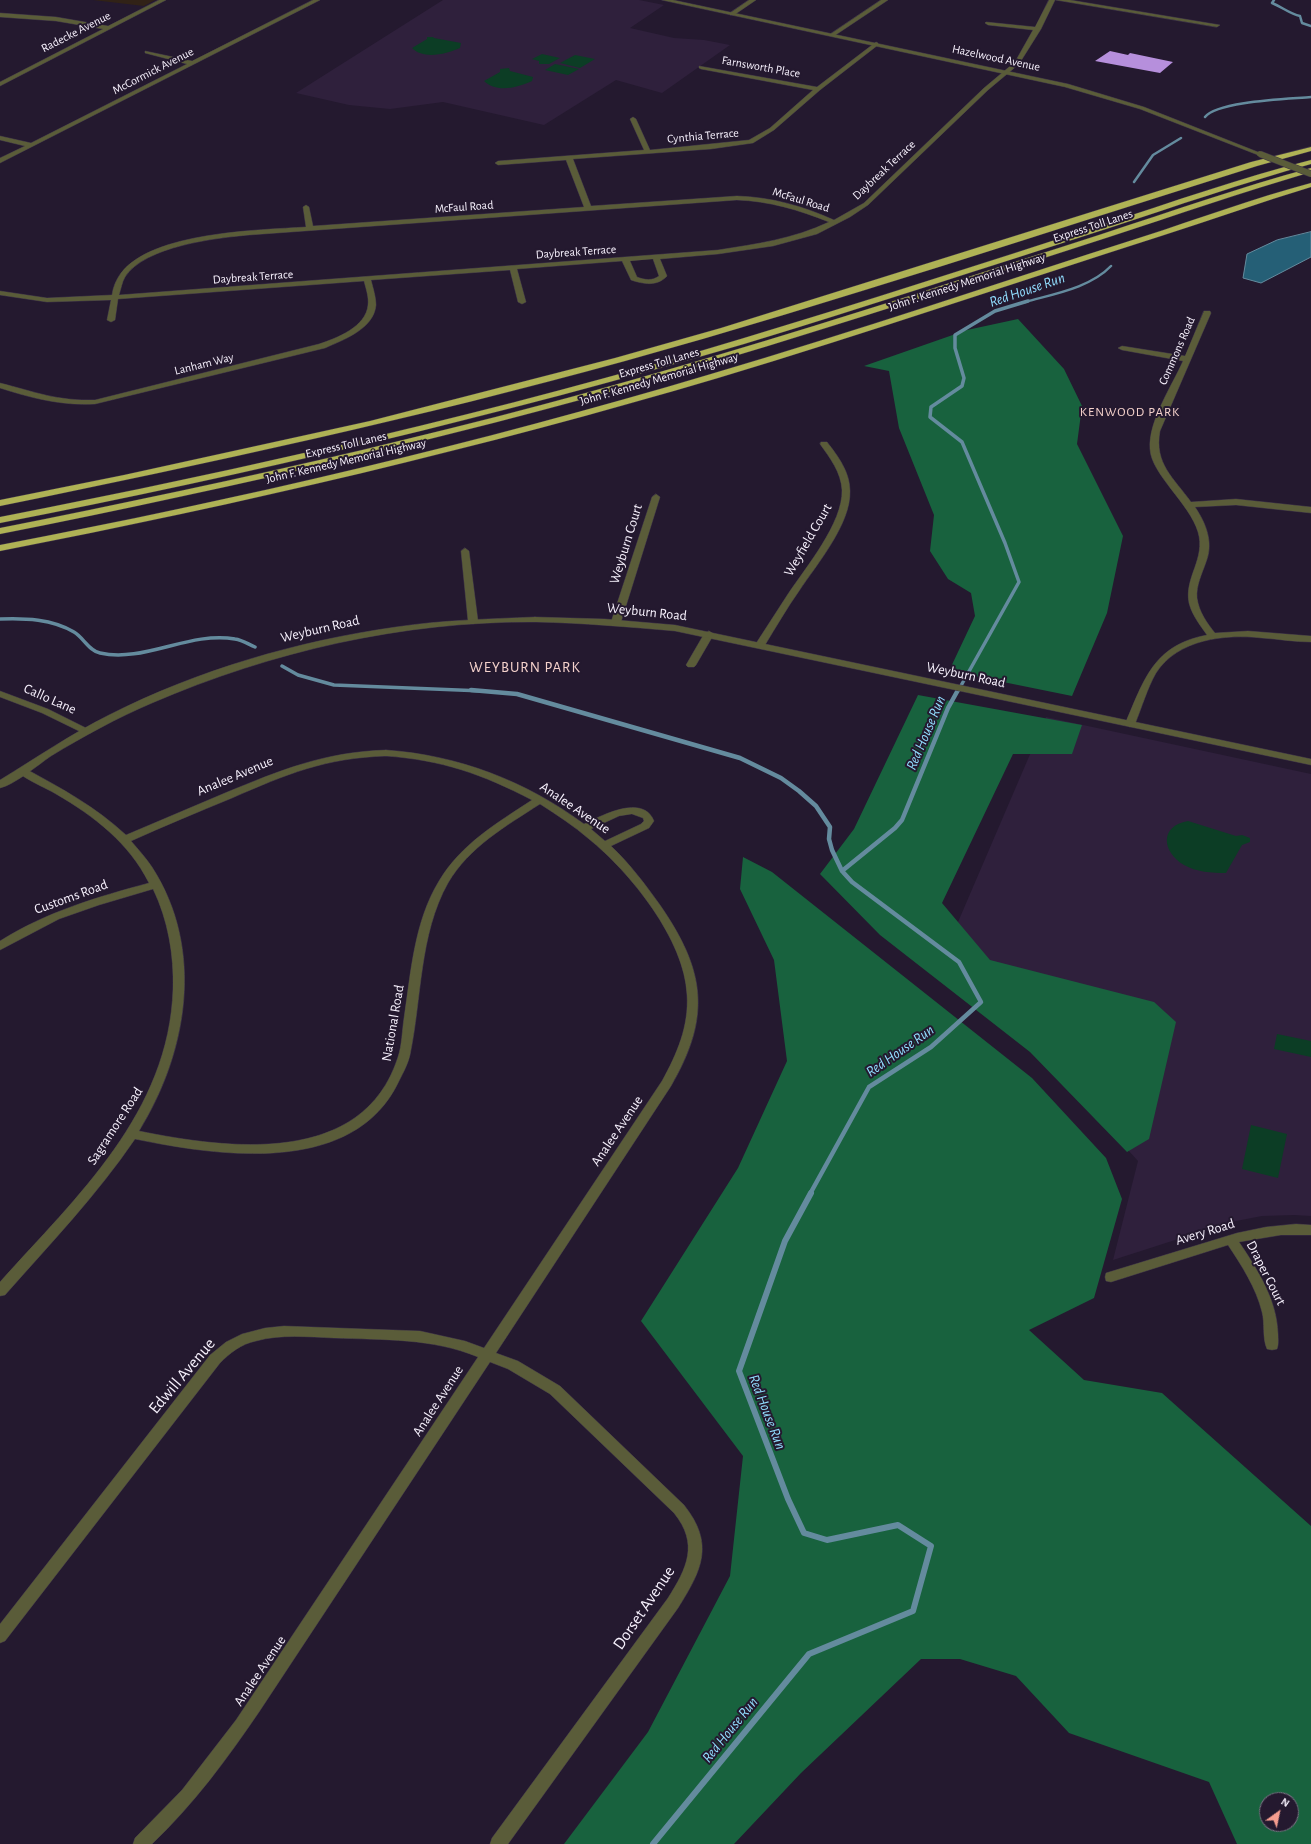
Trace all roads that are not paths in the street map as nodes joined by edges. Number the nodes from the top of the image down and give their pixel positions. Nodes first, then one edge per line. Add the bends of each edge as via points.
1 (162, 0) edge
2 (317, 0) edge
3 (665, 0) edge
4 (752, 0) edge
5 (885, 0) edge
6 (1052, 0) edge
7 (1059, 0) edge
8 (732, 14) junction
9 (0, 15) edge
10 (988, 23) dead end
11 (1217, 25) dead end
12 (109, 28) junction
13 (1038, 29) junction
14 (832, 35) junction
15 (876, 44) junction
16 (148, 52) dead end
17 (192, 63) junction
18 (701, 67) dead end
19 (1008, 72) junction
20 (0, 84) edge
21 (818, 89) junction
22 (633, 119) dead end
23 (0, 138) edge
24 (32, 145) junction
25 (1311, 149) edge
26 (648, 152) junction
27 (569, 158) junction
28 (0, 161) edge
29 (1311, 162) edge
30 (498, 163) dead end
31 (1311, 170) edge
32 (1311, 174) edge
33 (1311, 185) edge
34 (306, 207) dead end
35 (588, 209) junction
36 (836, 223) junction
37 (310, 229) junction
38 (656, 257) junction
39 (626, 259) junction
40 (513, 268) junction
41 (367, 280) junction
42 (0, 293) edge
43 (116, 298) junction
44 (522, 302) dead end
45 (1207, 313) dead end
46 (111, 320) dead end
47 (1122, 348) dead end
48 (1187, 359) junction
49 (0, 385) edge
50 (824, 444) dead end
51 (656, 497) dead end
52 (0, 502) edge
53 (1190, 505) junction
54 (1311, 510) edge
55 (0, 520) edge
56 (0, 531) edge
57 (0, 548) edge
58 (465, 551) dead end
59 (473, 621) junction
60 (616, 622) junction
61 (709, 634) junction
62 (1213, 637) junction
63 (1311, 639) edge
64 (760, 645) junction
65 (691, 664) dead end
66 (0, 694) edge
67 (1130, 724) junction
68 (87, 731) junction
69 (1311, 762) edge
70 (22, 771) junction
71 (0, 785) edge
72 (539, 800) junction
73 (583, 829) junction
74 (124, 840) junction
75 (603, 846) junction
76 (156, 885) junction
77 (0, 946) edge
78 (131, 1134) junction
79 (1311, 1230) edge
80 (1231, 1240) junction
81 (1111, 1278) dead end
82 (0, 1291) edge
83 (1272, 1345) dead end
84 (487, 1354) junction
85 (0, 1636) edge
86 (142, 1844) edge
87 (498, 1844) edge

1 - 12 street, Radecke Avenue
2 - 17 street, McCormick Avenue
3 - 8 street, Hazelwood Avenue
4 - 8 street
5 - 14 street
6 - 13 street, Daybreak Terrace
7 - 11 street
8 - 14 street, Hazelwood Avenue
9 - 12 street via 69,21
10 - 13 street
12 - 20 street, Radecke Avenue
13 - 19 street, Daybreak Terrace via 1022,57
14 - 15 street, Hazelwood Avenue
15 - 19 street, Hazelwood Avenue
15 - 21 street, Cynthia Terrace
16 - 17 street
17 - 24 street, McCormick Avenue
18 - 21 street, Farnsworth Place
19 - 32 street, Hazelwood Avenue, bridge via 1066,85 1126,103
19 - 36 street, Daybreak Terrace via 986,89 866,204
21 - 26 street, Cynthia Terrace via 772,129 751,142
22 - 26 street
23 - 24 street
24 - 28 street, McCormick Avenue
25 - 52 highway, John F. Kennedy Memorial Highway via 1231,171 732,327 581,370 260,449
26 - 27 street, Cynthia Terrace
27 - 30 street, Cynthia Terrace
27 - 35 street
29 - 55 highway, Express Toll Lanes via 796,325 572,390 319,454
31 - 56 highway, Express Toll Lanes via 804,332 583,397 426,438 250,479
33 - 57 highway, John F. Kennedy Memorial Highway via 818,345 594,411 324,480
34 - 37 street
35 - 36 street, McFaul Road via 751,198 788,205
35 - 37 street, McFaul Road
36 - 38 street, Daybreak Terrace via 794,238 756,247
37 - 43 street, McFaul Road via 208,237 172,245 141,260 125,272 120,279
38 - 39 street, Daybreak Terrace
38 - 39 street via 663,276 655,282 634,278
39 - 40 street, Daybreak Terrace
40 - 41 street, Daybreak Terrace
40 - 44 street
41 - 43 street, Daybreak Terrace
41 - 49 street, Lanham Way via 372,308 365,320 351,332 315,348 95,402 51,400
42 - 43 street, Daybreak Terrace via 47,300
43 - 46 street, McFaul Road
45 - 48 street, Commons Road
47 - 48 street
48 - 53 street, Commons Road via 1159,422 1153,446 1162,469
50 - 64 street, Weyfield Court via 844,476 846,496 843,511
51 - 60 street, Weyburn Court
53 - 54 street via 1236,502
53 - 62 street, Commons Road via 1199,521 1205,544 1202,561 1193,584 1192,598 1200,618
58 - 59 street
59 - 60 street, Weyburn Road via 549,619
59 - 68 street, Weyburn Road via 375,632 273,655 220,671 177,688
60 - 61 street, Weyburn Road
61 - 64 street, Weyburn Road
61 - 65 street
62 - 63 street via 1246,635
62 - 67 street via 1180,646 1161,660 1149,678
64 - 67 street, Weyburn Road
66 - 68 street, Callo Lane via 46,711
67 - 69 street, Weyburn Road
68 - 70 street, Weyburn Road
70 - 71 street, Weyburn Road
70 - 74 street, Sagramore Road via 96,815
72 - 73 street, Analee Avenue
72 - 74 street, Analee Avenue via 499,779 454,762 404,753 352,754 319,760 281,772
72 - 78 street, National Road via 468,851 446,876 424,925 401,1070 387,1096 362,1121 323,1141 269,1150 174,1144
73 - 75 street, Analee Avenue
73 - 75 street via 624,811 641,812 647,816 649,821 645,826
74 - 76 street, Sagramore Road via 147,868
75 - 84 street, Analee Avenue via 645,891 683,950 693,994 691,1027 683,1054 667,1083
76 - 77 street, Customs Road via 99,901 47,920
76 - 78 street, Sagramore Road via 170,923 178,961 176,1028 156,1089
78 - 82 street, Sagramore Road via 100,1177
79 - 80 street, Avery Road via 1264,1231
80 - 81 street, Avery Road
80 - 83 street, Draper Court via 1246,1262 1266,1304 1271,1318
84 - 85 street, Edwill Avenue via 443,1340 395,1334 284,1331 265,1332 237,1341 224,1349 215,1359
84 - 86 street, Analee Avenue via 231,1741 182,1803
84 - 87 street, Dorset Avenue via 535,1377 555,1390 576,1409 679,1509 695,1538 696,1555 685,1585 673,1603

